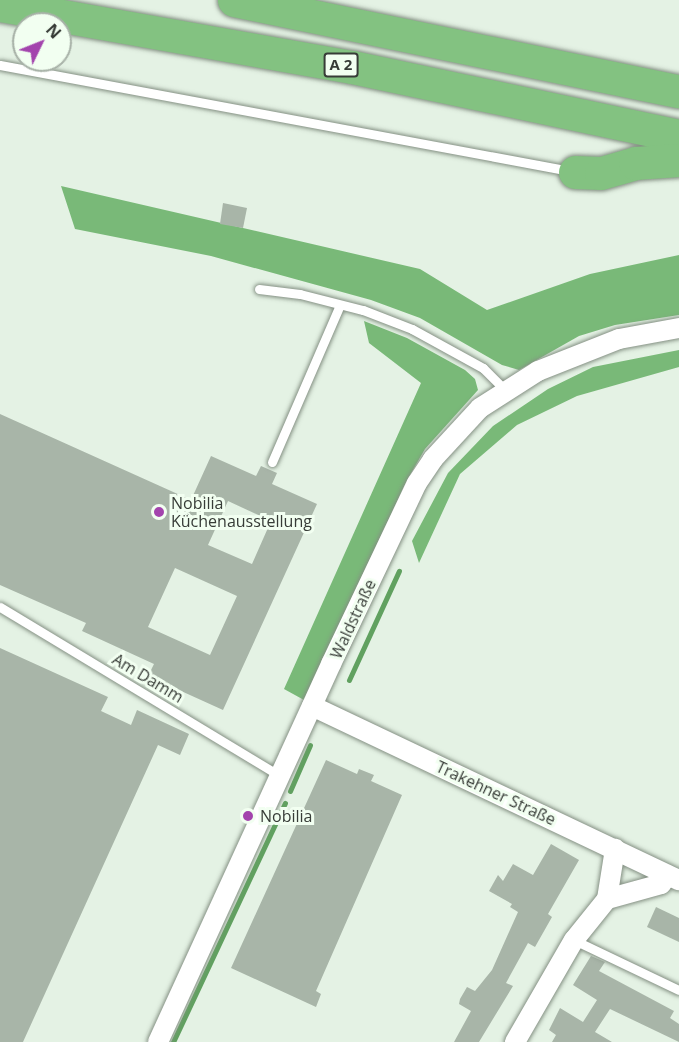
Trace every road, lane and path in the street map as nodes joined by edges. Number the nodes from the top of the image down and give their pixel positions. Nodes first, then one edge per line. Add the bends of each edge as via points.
1 (234, 0) edge
2 (0, 5) edge
3 (0, 65) edge
4 (679, 91) edge
5 (679, 136) edge
6 (679, 160) edge
7 (575, 172) joint
8 (259, 289) dead end
9 (340, 305) junction
10 (679, 328) edge
11 (505, 390) junction
12 (272, 462) dead end
13 (0, 607) edge
14 (312, 706) junction
15 (280, 776) junction
16 (615, 849) junction
17 (674, 877) edge
18 (607, 899) junction
19 (574, 940) junction
20 (679, 990) edge
21 (158, 1042) edge
22 (515, 1042) edge

1 - 4 highway
2 - 5 highway, A 2 via 352,67
3 - 7 lane
6 - 7 highway
8 - 9 lane via 300,294
9 - 11 lane via 411,329 483,368
9 - 12 lane
10 - 11 street, Waldstraße via 587,349
11 - 14 street, Waldstraße via 459,428 417,483
13 - 15 lane, Am Damm
14 - 15 street, Waldstraße
14 - 16 street, Trakehner Straße
15 - 21 street, Waldstraße
16 - 17 street, Trakehner Straße
16 - 18 street
17 - 18 street
18 - 19 street
19 - 20 lane
19 - 22 street

